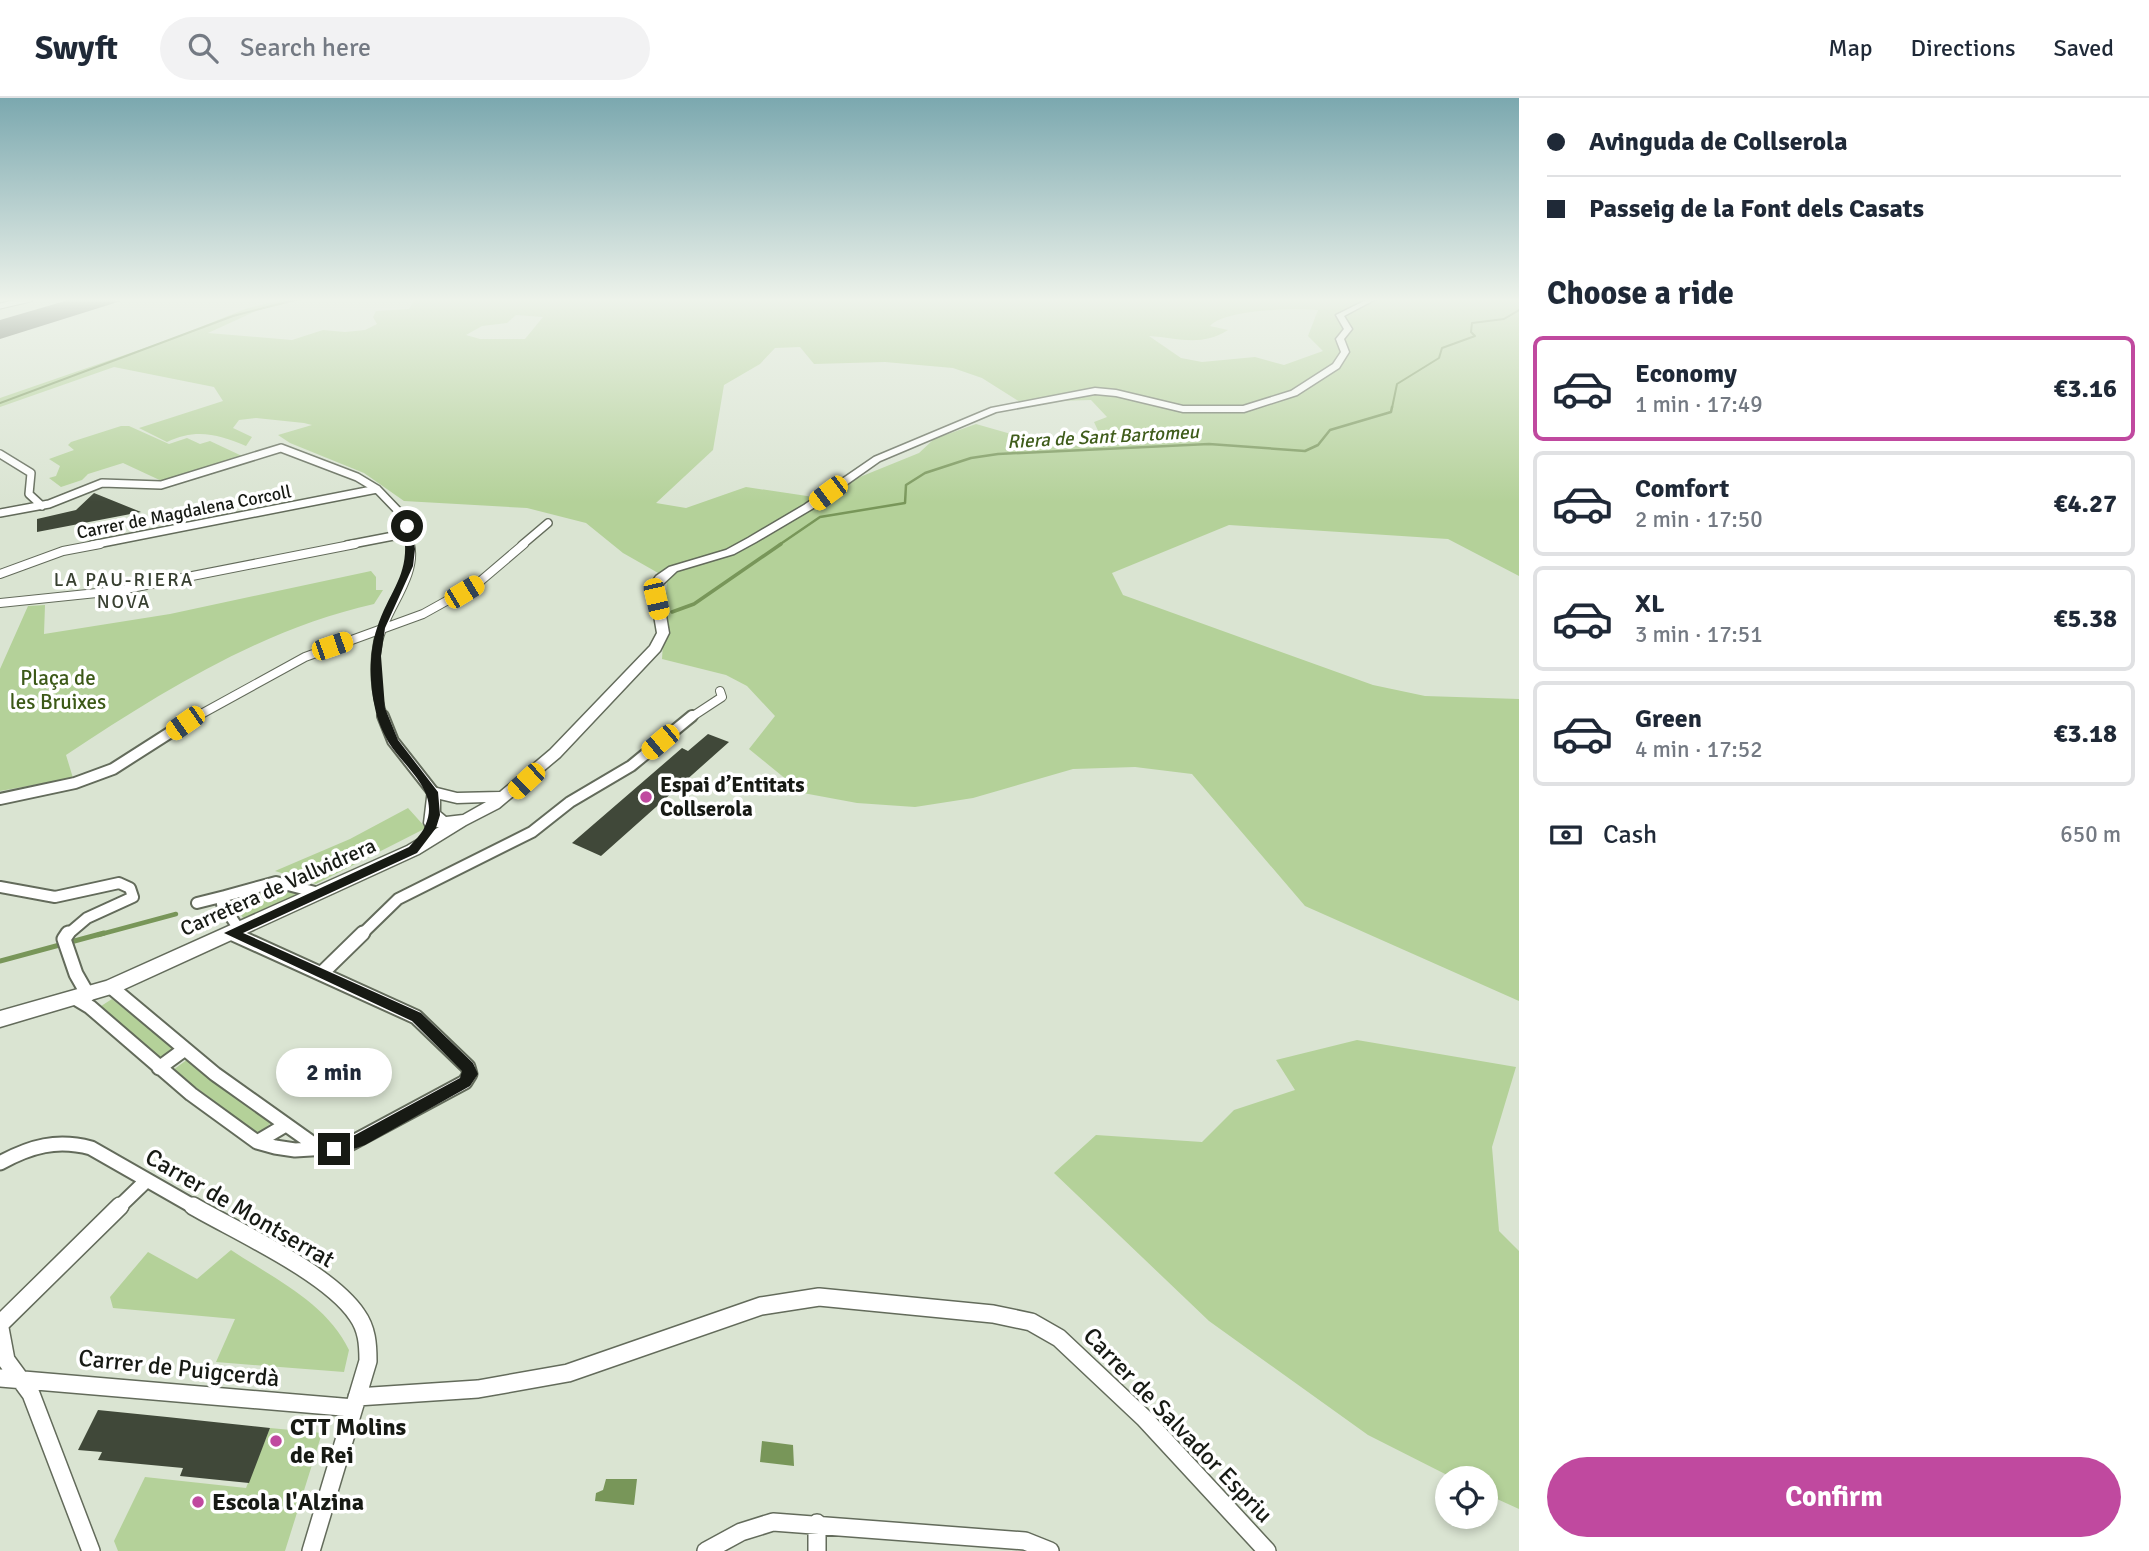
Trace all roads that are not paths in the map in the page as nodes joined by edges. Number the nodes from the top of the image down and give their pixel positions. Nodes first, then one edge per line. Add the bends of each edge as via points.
1 (1332, 367) edge
2 (0, 454) edge
3 (377, 489) junction
4 (42, 506) junction
5 (0, 513) edge
6 (548, 523) dead end
7 (409, 533) junction
8 (0, 575) edge
9 (0, 603) edge
10 (381, 628) junction
11 (720, 691) dead end
12 (433, 792) junction
13 (513, 793) junction
14 (460, 798) junction
15 (0, 799) edge
16 (434, 813) junction
17 (463, 821) junction
18 (413, 850) junction
19 (0, 887) edge
20 (319, 893) junction
21 (225, 896) junction
22 (197, 903) dead end
23 (235, 931) junction
24 (322, 972) junction
25 (111, 987) junction
26 (81, 997) junction
27 (0, 1019) edge
28 (185, 1049) junction
29 (159, 1068) junction
30 (284, 1126) junction
31 (257, 1142) junction
32 (324, 1150) junction
33 (0, 1163) edge
34 (147, 1180) junction
35 (0, 1326) edge
36 (8, 1378) edge
37 (356, 1403) junction
38 (817, 1523) junction
39 (91, 1551) edge
40 (311, 1551) edge
41 (706, 1551) edge
42 (817, 1551) edge
43 (1050, 1551) edge
44 (1267, 1551) edge

1 - 13 main road via 1294,393 1244,409 1203,411 1116,393 1088,392 994,410 877,459 808,508 741,547 663,575 655,592 663,633 655,648
2 - 4 street via 29,471 29,494
3 - 4 street via 281,448 161,485 94,485
3 - 7 street via 402,515
3 - 8 street, Carrer de Magdalena Corcoll via 63,551
4 - 5 street
6 - 10 street via 477,584 423,614
7 - 9 street via 116,592
7 - 10 street via 409,566
10 - 12 street via 375,668 380,708 393,741
10 - 15 street via 265,677 113,769
11 - 24 street via 722,697 631,766 570,802 532,832 398,899
12 - 14 main road
12 - 16 main road
13 - 14 main road via 492,799
13 - 17 main road, Carretera de Vallvidrera
14 - 16 main road via 440,804
14 - 17 main road via 473,806
16 - 17 main road via 443,823
16 - 18 main road via 426,836
17 - 18 main road, Carretera de Vallvidrera
18 - 20 main road, Carretera de Vallvidrera
19 - 26 street via 55,897 119,883 131,888 133,897 124,904 86,916 64,939
20 - 21 street via 276,882
20 - 23 main road, Carretera de Vallvidrera
21 - 22 street
21 - 23 street via 222,904
23 - 24 street
23 - 25 main road, Carretera de Vallvidrera
24 - 32 street via 416,1017 470,1074 465,1082 359,1141
25 - 26 main road, Carretera de Vallvidrera
25 - 28 street
26 - 27 main road, Carretera de Vallvidrera
26 - 29 street
28 - 29 street
28 - 30 street
29 - 31 street
30 - 31 street
30 - 32 street
31 - 32 street
33 - 34 street, Carrer de Montserrat via 35,1145 66,1141 91,1148
34 - 35 street
34 - 37 street, Carrer de Montserrat via 321,1280 351,1305 370,1343
35 - 36 street
36 - 37 street, Carrer de Puigcerdà
36 - 39 street via 31,1394
37 - 40 street, Carrer de Montserrat
37 - 44 street, Carrer de Salvador Espriu via 568,1373 761,1307 819,1297 993,1314 1031,1322 1059,1338 1144,1418
38 - 41 street via 773,1522 741,1532
38 - 42 street
38 - 43 street via 1025,1541

